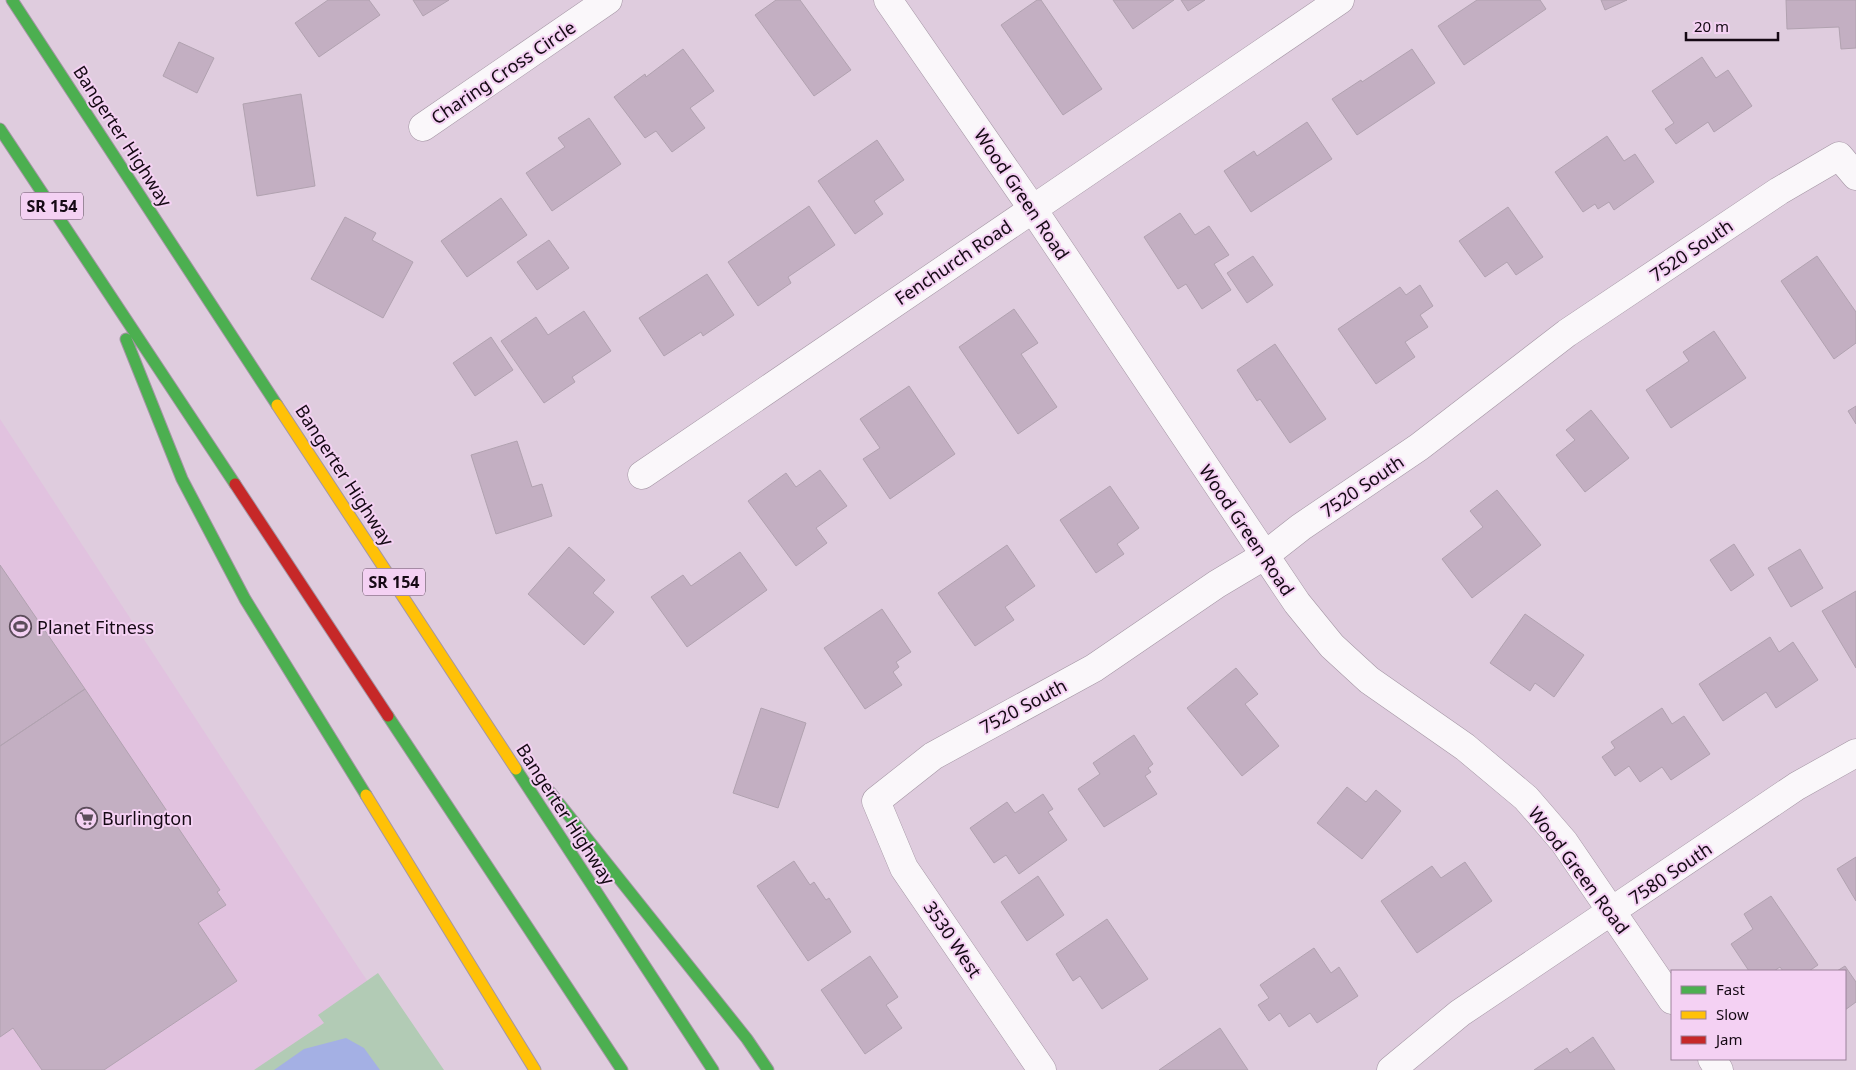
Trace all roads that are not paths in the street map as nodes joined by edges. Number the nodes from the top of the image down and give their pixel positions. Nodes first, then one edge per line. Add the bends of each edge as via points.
1 (12, 0) edge
2 (608, 0) edge
3 (888, 0) edge
4 (1340, 0) edge
5 (423, 127) dead end
6 (0, 128) edge
7 (1847, 166) edge
8 (1032, 208) junction
9 (104, 284) junction
10 (642, 475) dead end
11 (1264, 556) junction
12 (446, 662) junction
13 (1856, 753) edge
14 (526, 762) dead end
15 (544, 785) dead end
16 (876, 801) joint
17 (1613, 912) junction
18 (1671, 999) edge
19 (535, 1070) edge
20 (622, 1070) edge
21 (713, 1070) edge
22 (768, 1070) edge
23 (1042, 1070) edge
24 (1391, 1070) edge

1 - 12 highway, Bangerter Highway / SR 154
2 - 5 street, Charing Cross Circle
3 - 8 street, Wood Green Road
4 - 8 street, Fenchurch Road
6 - 9 highway, SR 154
7 - 11 street, 7520 South via 1780,191 1567,333 1427,441
8 - 10 street, Fenchurch Road
8 - 11 street, Wood Green Road
9 - 19 highway via 182,479 245,599
9 - 20 highway, SR 154
11 - 16 street, 7520 South via 1216,584 1094,668 933,756
11 - 17 street, Wood Green Road via 1332,646 1369,680 1465,747 1526,798 1564,842
12 - 14 highway
12 - 21 highway, Bangerter Highway / SR 154
13 - 17 street, 7580 South via 1797,786
15 - 22 highway
16 - 23 street, 3530 West via 904,868
17 - 18 street, Wood Green Road
17 - 24 street, 7580 South via 1460,1013

